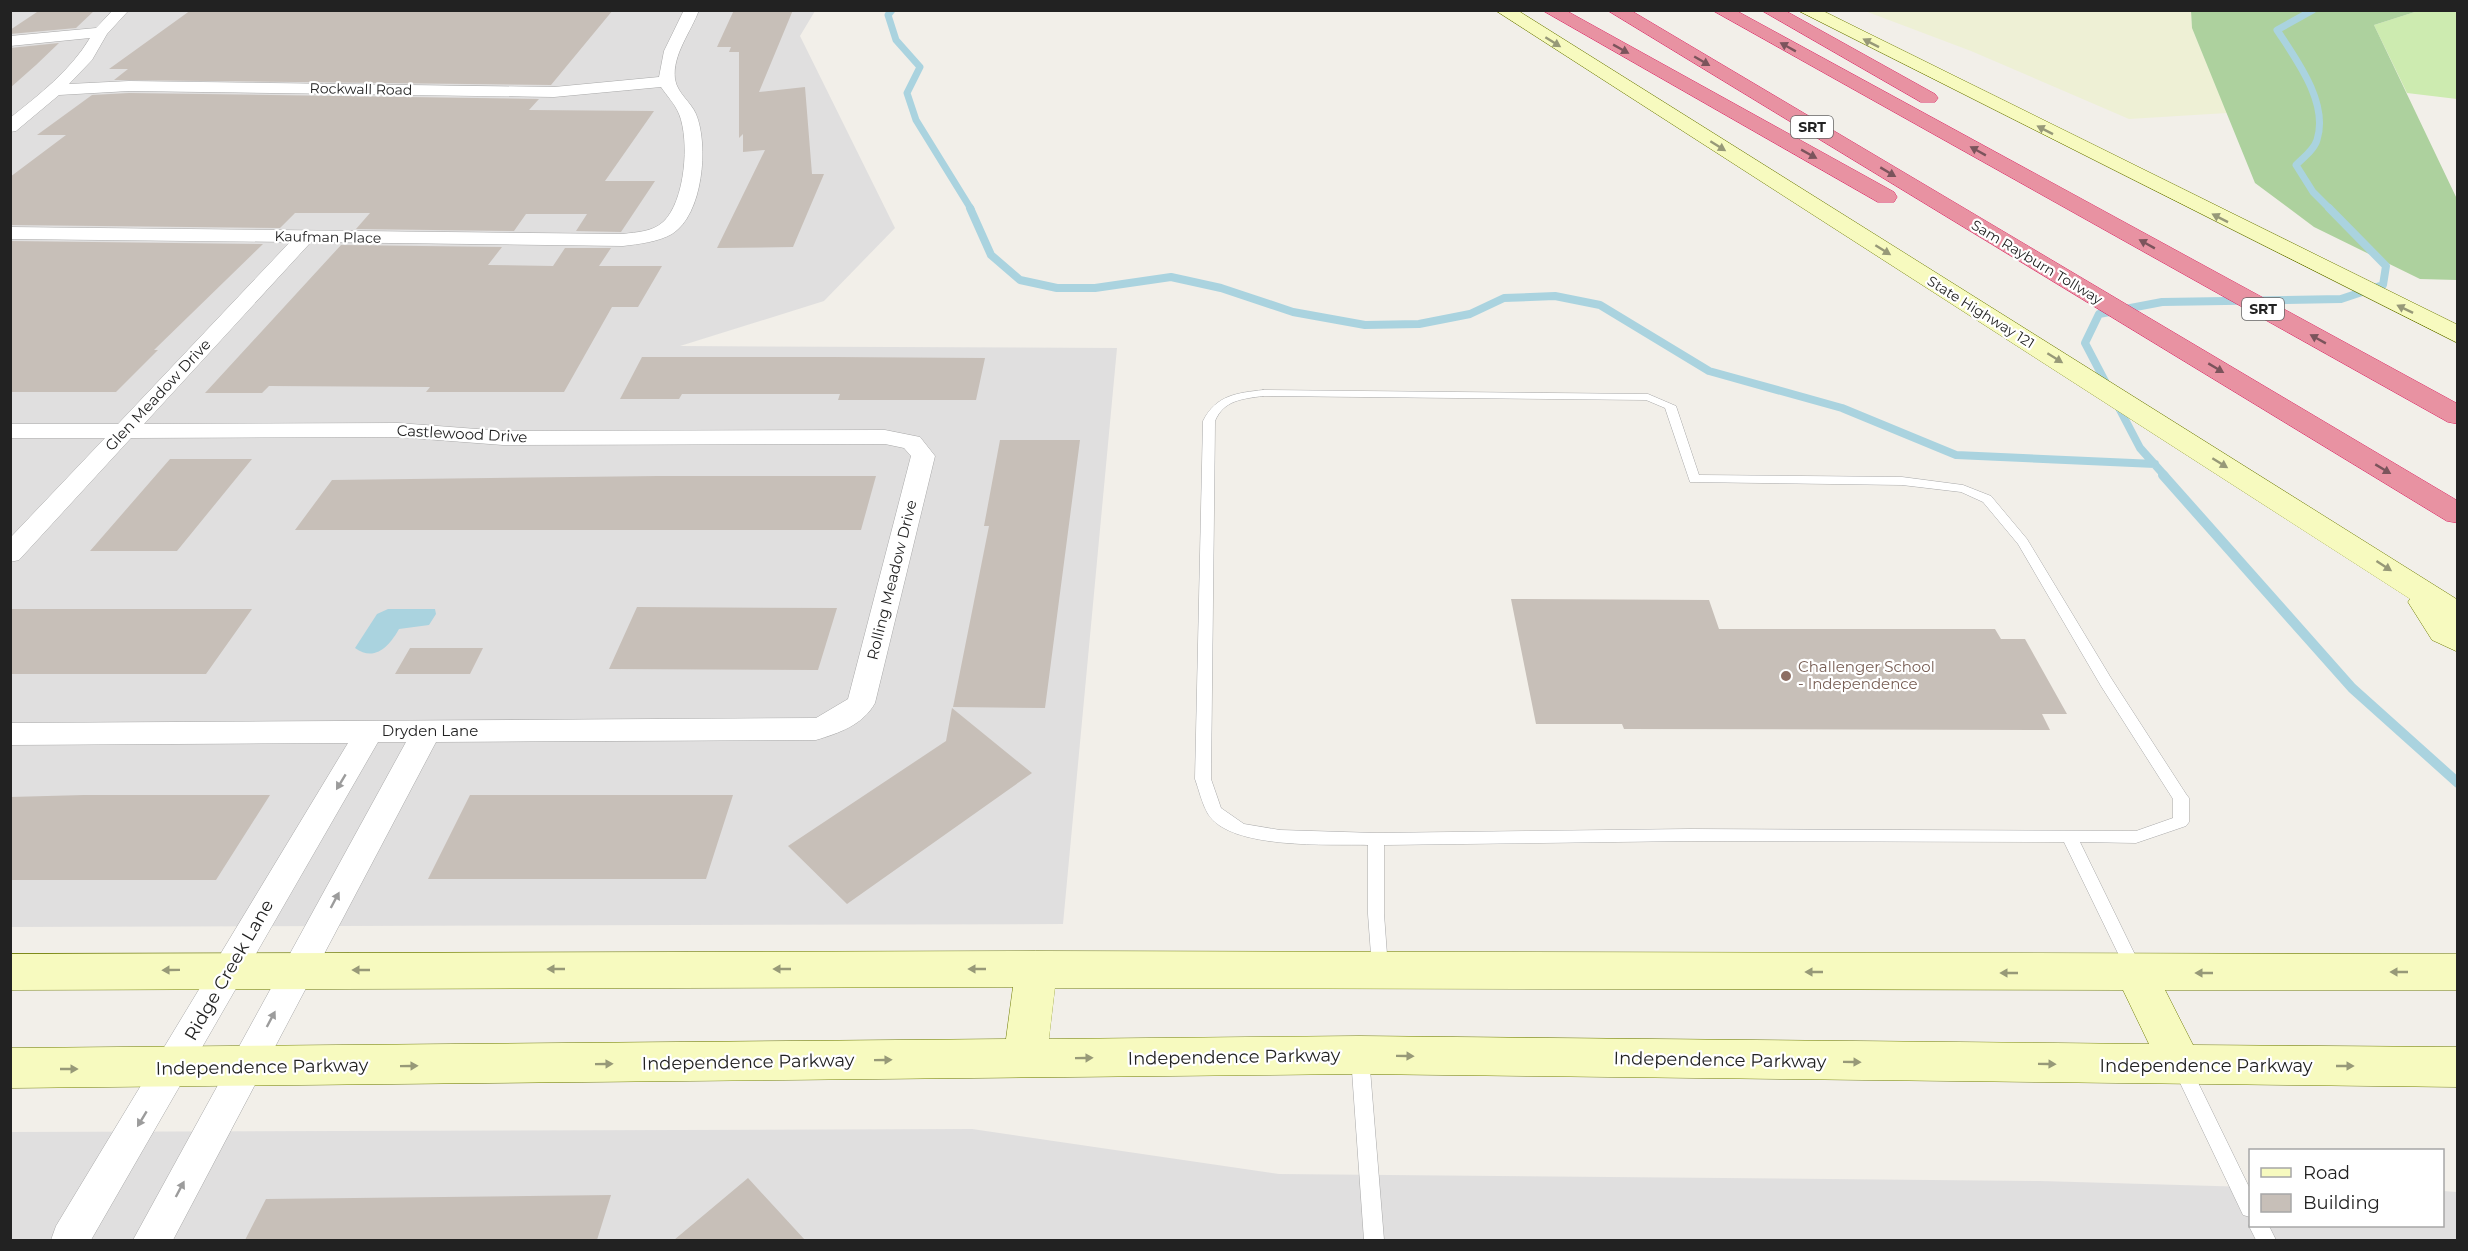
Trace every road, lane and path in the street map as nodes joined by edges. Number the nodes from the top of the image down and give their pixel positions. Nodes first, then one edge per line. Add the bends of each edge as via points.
1 (122, 10) edge
2 (692, 10) edge
3 (1504, 10) edge
4 (1551, 10) edge
5 (1616, 10) edge
6 (1721, 10) edge
7 (1770, 10) edge
8 (1806, 10) edge
9 (101, 32) junction
10 (10, 41) edge
11 (667, 81) junction
12 (55, 90) junction
13 (1946, 108) dead end
14 (10, 127) edge
15 (2133, 211) dead end
16 (10, 233) edge
17 (306, 236) junction
18 (2457, 335) edge
19 (2166, 338) junction
20 (2424, 398) junction
21 (2457, 416) edge
22 (125, 430) junction
23 (10, 431) edge
24 (912, 442) joint
25 (2457, 514) edge
26 (10, 554) edge
27 (2413, 585) junction
28 (2457, 596) edge
29 (2457, 615) edge
30 (2457, 641) edge
31 (848, 717) joint
32 (370, 731) junction
33 (427, 731) junction
34 (10, 734) edge
35 (2069, 836) junction
36 (1376, 839) junction
37 (1036, 969) junction
38 (230, 970) junction
39 (298, 970) junction
40 (1380, 970) junction
41 (10, 972) edge
42 (2457, 972) edge
43 (2136, 974) junction
44 (1359, 1055) junction
45 (1025, 1059) junction
46 (2181, 1066) junction
47 (2457, 1067) edge
48 (10, 1068) edge
49 (245, 1068) junction
50 (172, 1069) junction
51 (2249, 1206) edge
52 (70, 1240) edge
53 (152, 1240) edge
54 (1374, 1240) edge

1 - 9 street
2 - 11 street via 669,54
3 -> 27 main road, State Highway 121
4 -> 19 highway via 2090,309
5 -> 19 highway, Sam Rayburn Tollway / SRT
20 -> 6 highway, SRT
7 - 13 highway
18 -> 8 main road
9 - 10 street
9 - 12 street via 86,57
11 - 12 street, Rockwall Road via 554,92 129,86
11 - 17 street, Kaufman Place via 689,115 693,166 681,212 669,227 646,238
12 - 14 street
15 - 20 highway via 2333,325
16 - 17 street, Kaufman Place
17 - 22 street, Glen Meadow Drive
19 -> 25 highway, Sam Rayburn Tollway / SRT
20 - 21 highway, SRT
22 - 23 street, Castlewood Drive
22 - 24 street, Castlewood Drive via 398,430 503,438 885,437
22 - 26 street, Glen Meadow Drive
24 - 31 street, Rolling Meadow Drive via 923,456 861,703
27 - 28 main road
27 - 29 main road, State Highway 121
27 - 30 main road via 2444,632
31 - 33 street, Dryden Lane via 816,729
32 - 33 street, Dryden Lane
32 - 34 street, Dryden Lane
32 -> 38 street, Ridge Creek Lane
39 -> 33 street
35 - 36 lane
35 - 36 lane via 2136,837 2181,822 2181,798 2023,542 1987,499 1963,489 1902,481 1694,479 1670,406 1648,397 1263,393 1230,397 1214,408 1209,421 1203,779 1215,812 1240,830 1280,836
35 - 43 lane
36 - 40 lane
37 -> 39 main road
37 - 40 main road
37 - 45 main road
38 - 39 main road
38 -> 41 main road
38 - 50 street, Ridge Creek Lane
49 -> 39 street
43 -> 40 main road
42 -> 43 main road
43 - 46 main road
45 -> 44 main road, Independence Parkway
44 -> 46 main road, Independence Parkway
44 - 54 lane
49 -> 45 main road, Independence Parkway
46 -> 47 main road, Independence Parkway
46 - 51 lane
48 -> 50 main road, Independence Parkway
49 - 50 main road, Independence Parkway
53 -> 49 street
50 -> 52 street, Ridge Creek Lane

